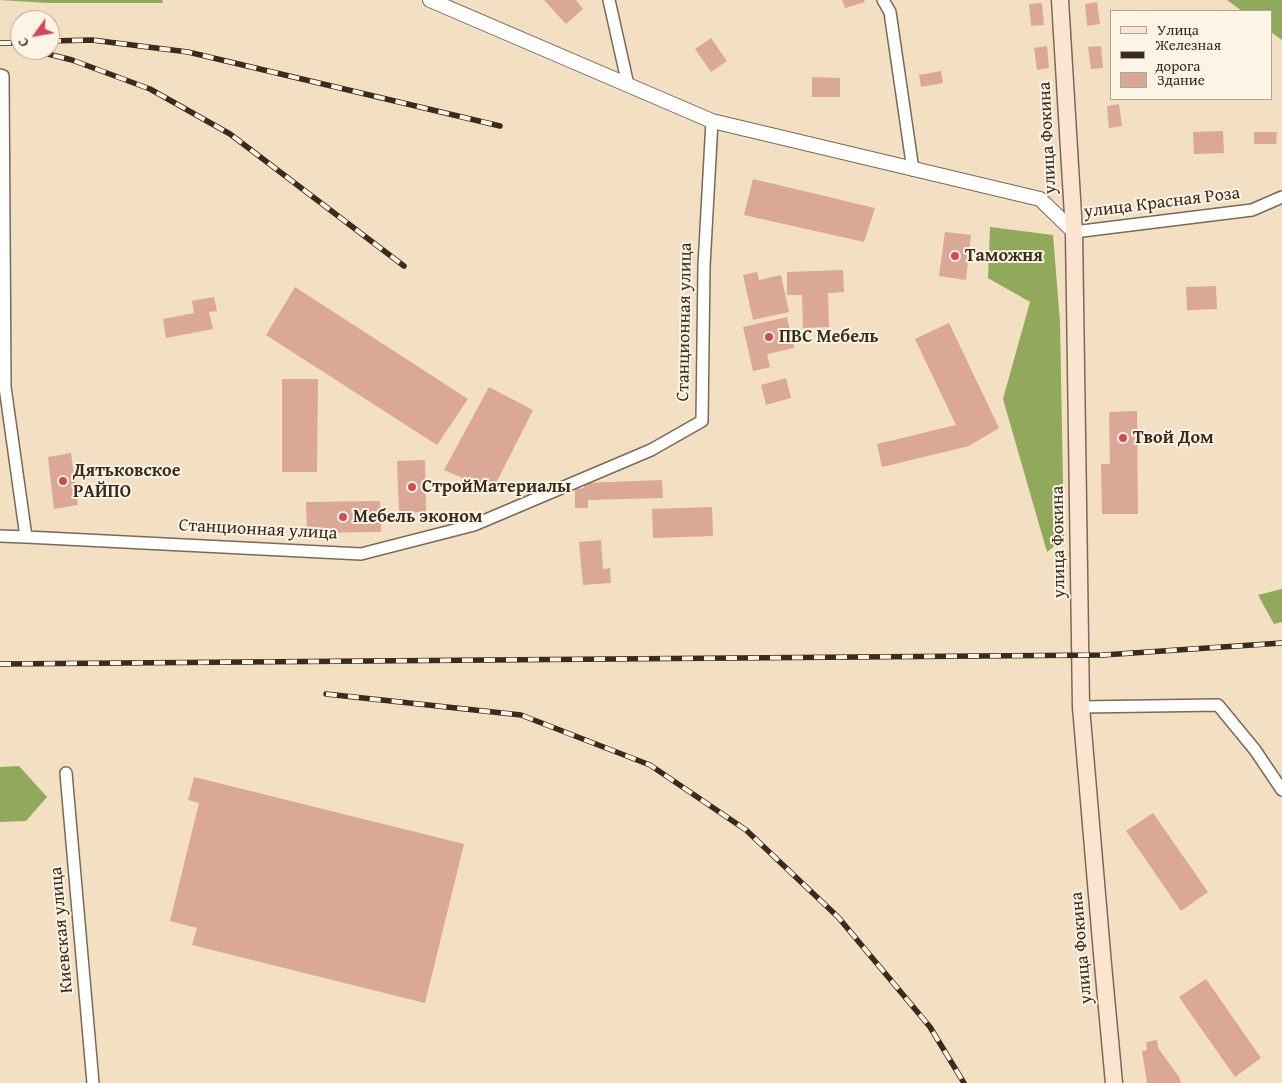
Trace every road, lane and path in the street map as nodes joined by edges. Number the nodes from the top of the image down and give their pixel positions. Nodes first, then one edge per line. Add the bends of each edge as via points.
1 (430, 0) edge
2 (609, 0) edge
3 (883, 0) edge
4 (1060, 0) edge
5 (0, 75) edge
6 (628, 85) junction
7 (712, 121) junction
8 (913, 170) junction
9 (1282, 197) edge
10 (1074, 232) junction
11 (2, 387) edge
12 (0, 536) edge
13 (26, 537) junction
14 (1082, 708) junction
15 (66, 773) dead end
16 (1282, 790) edge
17 (93, 1083) edge
18 (1114, 1083) edge

1 - 6 street
2 - 6 street
3 - 8 street via 890,12
4 - 10 main road, улица Фокина
5 - 11 street via 3,76
6 - 7 street
7 - 8 street
7 - 13 street, Станционная улица via 704,266 702,421 651,450 474,525 360,554
8 - 10 street via 1040,199
9 - 10 street, улица Красная Роза via 1252,210
10 - 14 main road, улица Фокина
11 - 13 street
12 - 13 street
14 - 16 street via 1218,705
14 - 18 main road, улица Фокина
15 - 17 street, Киевская улица

